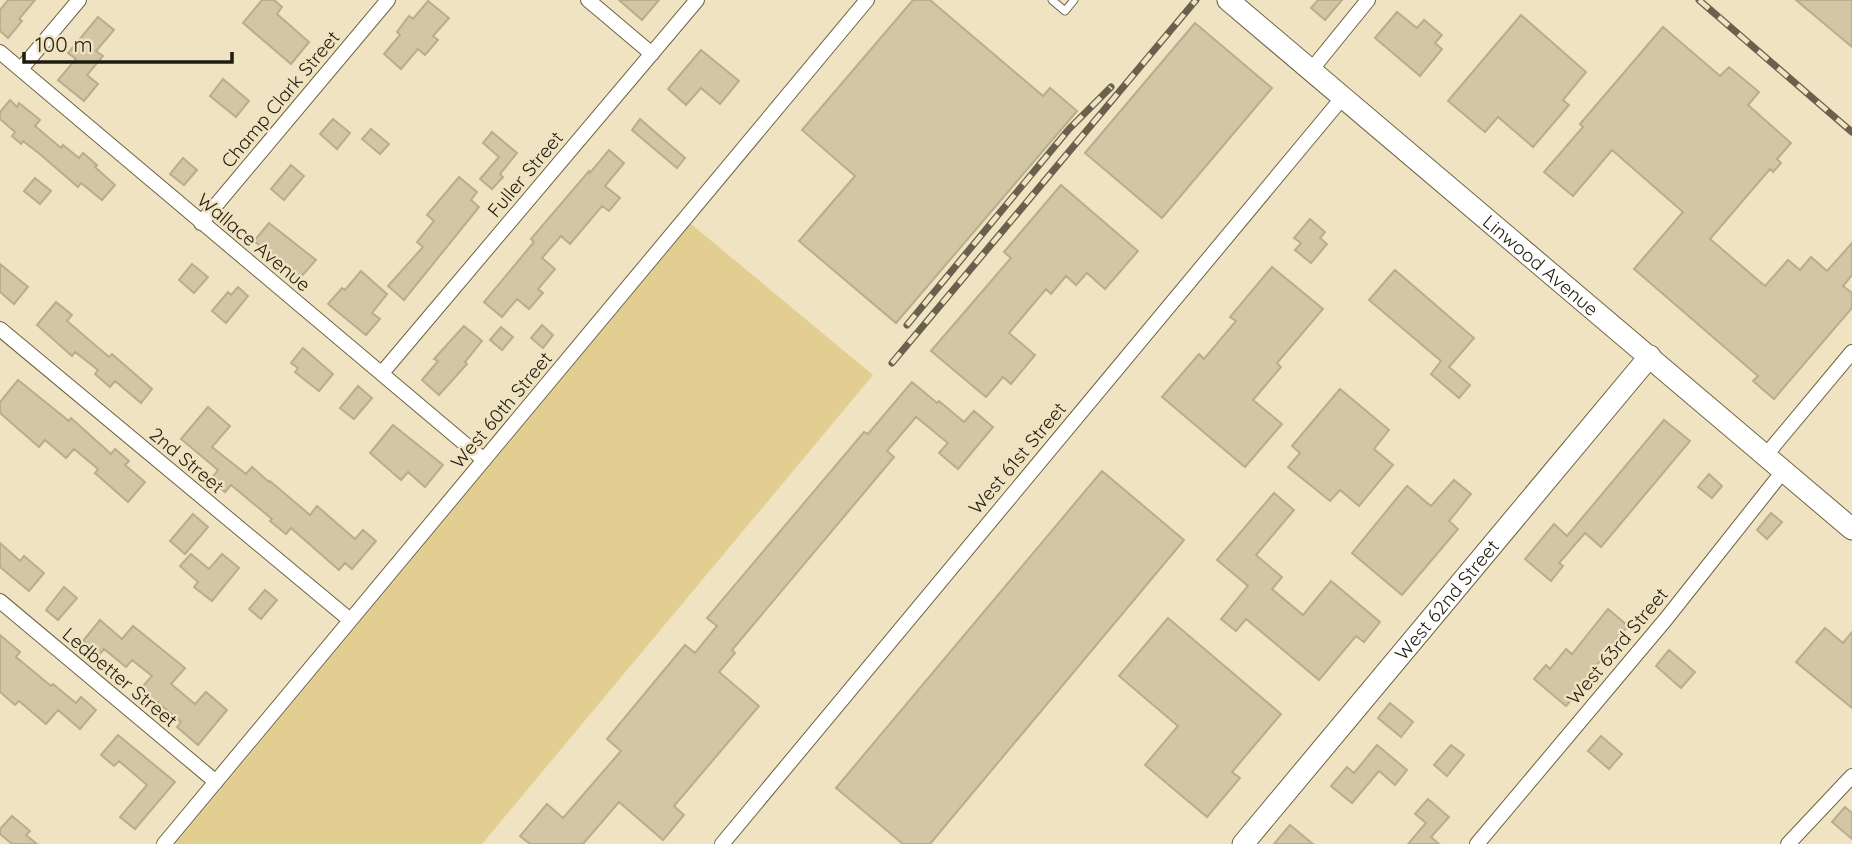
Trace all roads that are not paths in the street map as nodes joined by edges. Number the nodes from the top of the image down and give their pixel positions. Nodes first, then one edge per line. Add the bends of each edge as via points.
1 (79, 0) edge
2 (388, 0) edge
3 (588, 0) edge
4 (697, 0) edge
5 (867, 0) edge
6 (1052, 0) edge
7 (1074, 0) edge
8 (1228, 0) edge
9 (1368, 0) edge
10 (0, 52) edge
11 (652, 54) junction
12 (21, 69) junction
13 (1311, 69) junction
14 (1343, 97) junction
15 (201, 223) junction
16 (0, 329) edge
17 (1852, 352) edge
18 (1650, 356) junction
19 (382, 373) junction
20 (1766, 455) junction
21 (484, 460) junction
22 (1784, 470) junction
23 (1852, 529) edge
24 (0, 601) edge
25 (351, 620) junction
26 (1852, 776) edge
27 (216, 782) junction
28 (164, 844) edge
29 (722, 844) edge
30 (1243, 844) edge
31 (1476, 844) edge
32 (1788, 844) edge

1 - 12 street
2 - 15 street, Champ Clark Street
3 - 11 street
4 - 11 street, Fuller Street
5 - 21 street, West 60th Street
6 - 7 lane via 1065,11
8 - 13 main road, Linwood Avenue
9 - 13 street
10 - 12 street, Wallace Avenue
11 - 19 street, Fuller Street
12 - 15 street, Wallace Avenue
13 - 14 main road, Linwood Avenue
14 - 18 main road, Linwood Avenue
14 - 29 street, West 61st Street
15 - 19 street, Wallace Avenue
16 - 25 street, 2nd Street
17 - 20 street
18 - 20 main road, Linwood Avenue
18 - 30 main road, West 62nd Street
19 - 21 street, Wallace Avenue
20 - 22 main road, Linwood Avenue
21 - 25 street, West 60th Street
22 - 23 main road, Linwood Avenue
22 - 31 street, West 63rd Street via 1657,630
24 - 27 street, Ledbetter Street
25 - 27 street, West 60th Street
26 - 32 street
27 - 28 street, West 60th Street

